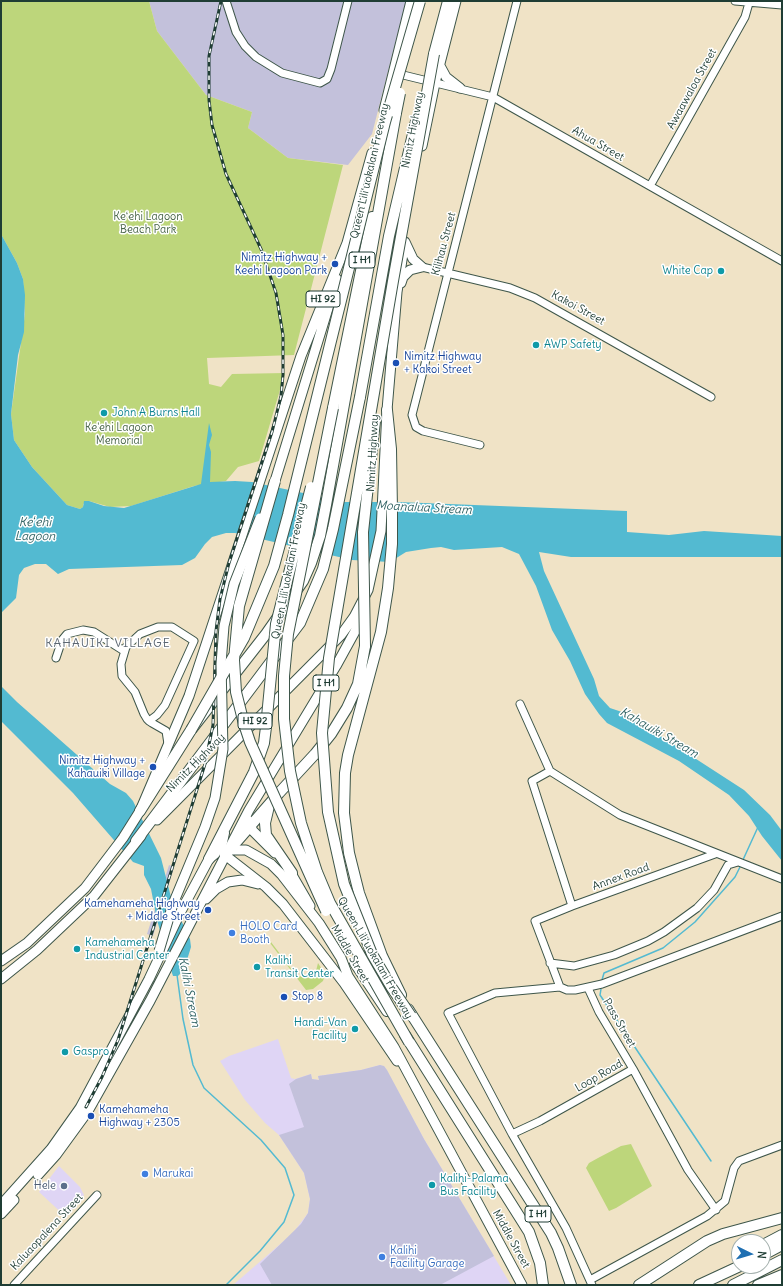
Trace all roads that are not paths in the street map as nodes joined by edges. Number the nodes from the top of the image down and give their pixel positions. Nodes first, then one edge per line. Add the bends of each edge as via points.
1 (226, 1) edge
2 (348, 1) edge
3 (412, 1) edge
4 (421, 1) edge
5 (448, 1) edge
6 (456, 1) edge
7 (517, 1) edge
8 (735, 1) edge
9 (749, 2) junction
10 (782, 5) edge
11 (434, 54) junction
12 (439, 64) junction
13 (393, 73) junction
14 (434, 83) junction
15 (460, 88) junction
16 (493, 97) junction
17 (396, 113) junction
18 (650, 186) junction
19 (405, 241) junction
20 (347, 243) junction
21 (782, 261) edge
22 (422, 267) junction
23 (448, 273) junction
24 (397, 292) junction
25 (384, 337) junction
26 (711, 397) dead end
27 (333, 408) junction
28 (387, 410) junction
29 (480, 445) dead end
30 (275, 481) junction
31 (358, 620) junction
32 (124, 651) junction
33 (56, 658) dead end
34 (520, 704) dead end
35 (178, 720) junction
36 (150, 721) junction
37 (161, 727) junction
38 (191, 730) junction
39 (168, 745) junction
40 (550, 771) junction
41 (269, 805) junction
42 (249, 810) junction
43 (140, 811) junction
44 (153, 822) junction
45 (250, 826) junction
46 (224, 833) junction
47 (136, 841) joint
48 (226, 851) junction
49 (715, 854) junction
50 (209, 859) junction
51 (741, 864) junction
52 (292, 873) junction
53 (782, 879) edge
54 (266, 887) junction
55 (572, 906) junction
56 (197, 909) junction
57 (782, 916) edge
58 (319, 923) junction
59 (161, 950) junction
60 (1, 962) edge
61 (550, 963) junction
62 (1, 979) edge
63 (560, 987) junction
64 (588, 988) junction
65 (411, 1016) junction
66 (409, 1042) junction
67 (633, 1069) junction
68 (410, 1079) junction
69 (512, 1134) junction
70 (782, 1145) edge
71 (97, 1195) dead end
72 (1, 1205) edge
73 (716, 1210) junction
74 (1, 1214) edge
75 (782, 1218) edge
76 (782, 1235) edge
77 (771, 1241) edge
78 (782, 1245) edge
79 (771, 1251) edge
80 (782, 1260) edge
81 (731, 1263) edge
82 (782, 1267) edge
83 (731, 1270) edge
84 (782, 1275) edge
85 (782, 1282) edge
86 (591, 1283) edge
87 (701, 1284) edge
88 (14, 1285) edge
89 (522, 1285) edge
90 (543, 1285) edge
91 (571, 1285) edge
92 (639, 1285) edge
93 (734, 1285) edge
94 (758, 1285) edge
95 (774, 1285) edge

1 - 2 street via 236,32 256,57 282,73 320,82 327,79 331,69
3 - 13 main road, Nimitz Highway / HI 92
4 - 17 highway, Queen Liliʻuokalani Freeway / I H1, bridge
4 - 38 highway, bridge via 383,129 274,566 244,638
5 - 11 highway, Queen Liliʻuokalani Freeway / I H1
6 - 12 main road, Nimitz Highway / HI 92
7 - 16 street, Kilihau Street
8 - 9 street
9 - 10 street
9 - 18 street, Awaawaloa Street via 745,17
11 - 25 highway, Queen Liliʻuokalani Freeway / I H1, bridge
11 - 44 highway, bridge via 389,236 360,397 333,529 322,569 300,623
12 - 14 main road, Nimitz Highway / HI 92
12 - 15 main road via 446,77
13 - 14 street, Ahua Street
13 - 20 main road, Nimitz Highway / HI 92
14 - 15 street, Ahua Street
14 - 19 main road, Nimitz Highway / HI 92
15 - 16 street, Ahua Street
16 - 18 street, Ahua Street
16 - 23 street, Kilihau Street
17 - 27 highway, Queen Liliʻuokalani Freeway / I H1 via 366,243
17 - 38 highway, bridge via 320,536 303,581 266,634
18 - 21 street, Ahua Street
19 - 22 main road via 412,259
19 - 24 main road, Nimitz Highway / HI 92
20 - 30 main road
20 - 35 main road, Nimitz Highway / HI 92 via 301,356 189,696
22 - 23 street, Kakoi Street
22 - 24 main road via 410,270 403,277
23 - 26 street, Kakoi Street via 510,288 535,298
23 - 29 street, Kilihau Street via 412,415 416,427 423,431
24 - 28 main road, Nimitz Highway / HI 92
25 - 41 highway, bridge via 363,532 365,646 358,684 340,722
25 - 65 highway, Queen Liliʻuokalani Freeway / I H1, bridge via 329,658 323,711 323,753 328,812 344,884 372,954
27 - 46 highway, bridge via 276,624 264,743 254,772
27 - 66 highway, Queen Liliʻuokalani Freeway / I H1, bridge via 288,634 284,676 284,720 290,771 301,823 330,903
28 - 31 main road, Nimitz Highway / HI 92, bridge via 381,531 368,590
28 - 65 highway, bridge via 391,449 392,537 384,614 348,755 344,794 349,853 359,893 373,934
30 - 59 main road, bridge via 234,584 225,619 222,646 223,749 215,798 173,904
30 - 66 highway, bridge via 237,621 234,673 240,709 250,742 330,919 375,994
31 - 42 main road
31 - 44 main road, Nimitz Highway / HI 92
32 - 33 street via 94,632 83,630 66,634
32 - 36 street via 122,676 135,692 144,714
32 - 36 street via 140,634 158,627 172,627 194,641 165,705
34 - 40 street
35 - 37 street via 174,725
35 - 39 main road, Nimitz Highway / HI 92
36 - 37 street
37 - 39 street via 166,731
38 - 43 highway
39 - 43 main road, Nimitz Highway / HI 92
40 - 49 street via 620,815
40 - 55 street via 532,782
41 - 45 highway
41 - 52 highway via 265,824 266,834
42 - 45 main road via 247,817
42 - 48 main road
43 - 60 main road, Nimitz Highway / HI 92 via 85,888 27,943
44 - 47 highway
45 - 48 highway
45 - 52 main road
46 - 48 highway
46 - 50 highway
47 - 62 main road via 112,875 74,917
48 - 50 main road
48 - 54 main road, Middle Street
48 - 56 main road
48 - 58 main road, Middle Street via 246,850 271,864
49 - 51 street
49 - 55 street, Annex Road
50 - 59 main road
51 - 53 street
51 - 61 street via 728,865 714,890 697,908 648,941 614,955 574,966
52 - 58 main road
54 - 56 main road via 249,881 228,882 209,895
54 - 68 main road, Middle Street via 283,904 344,983
55 - 61 street, Annex Road via 535,921
56 - 74 main road via 141,1017 84,1117 56,1155
57 - 64 street
58 - 68 main road, Middle Street via 341,958 350,980 394,1047
59 - 72 main road via 149,979 70,1124 37,1167
61 - 63 street
63 - 64 street via 571,990
63 - 69 street via 495,993 448,1013
64 - 67 street, Pass Street via 599,1012
65 - 91 highway, Queen Liliʻuokalani Freeway / I H1 via 550,1234 558,1248
66 - 90 highway, Queen Liliʻuokalani Freeway / I H1 via 529,1232 540,1263
67 - 69 street, Loop Road
67 - 73 street, Loop Road via 688,1170
68 - 89 main road, Middle Street
69 - 86 street via 566,1228
70 - 73 street via 739,1162 734,1168 725,1201
71 - 88 street, Kaluaopalena Street
73 - 86 street
75 - 92 highway via 723,1234 707,1241
76 - 77 highway
78 - 79 highway
80 - 93 highway
81 - 87 highway
82 - 93 highway
83 - 87 highway
84 - 94 highway
85 - 95 street

